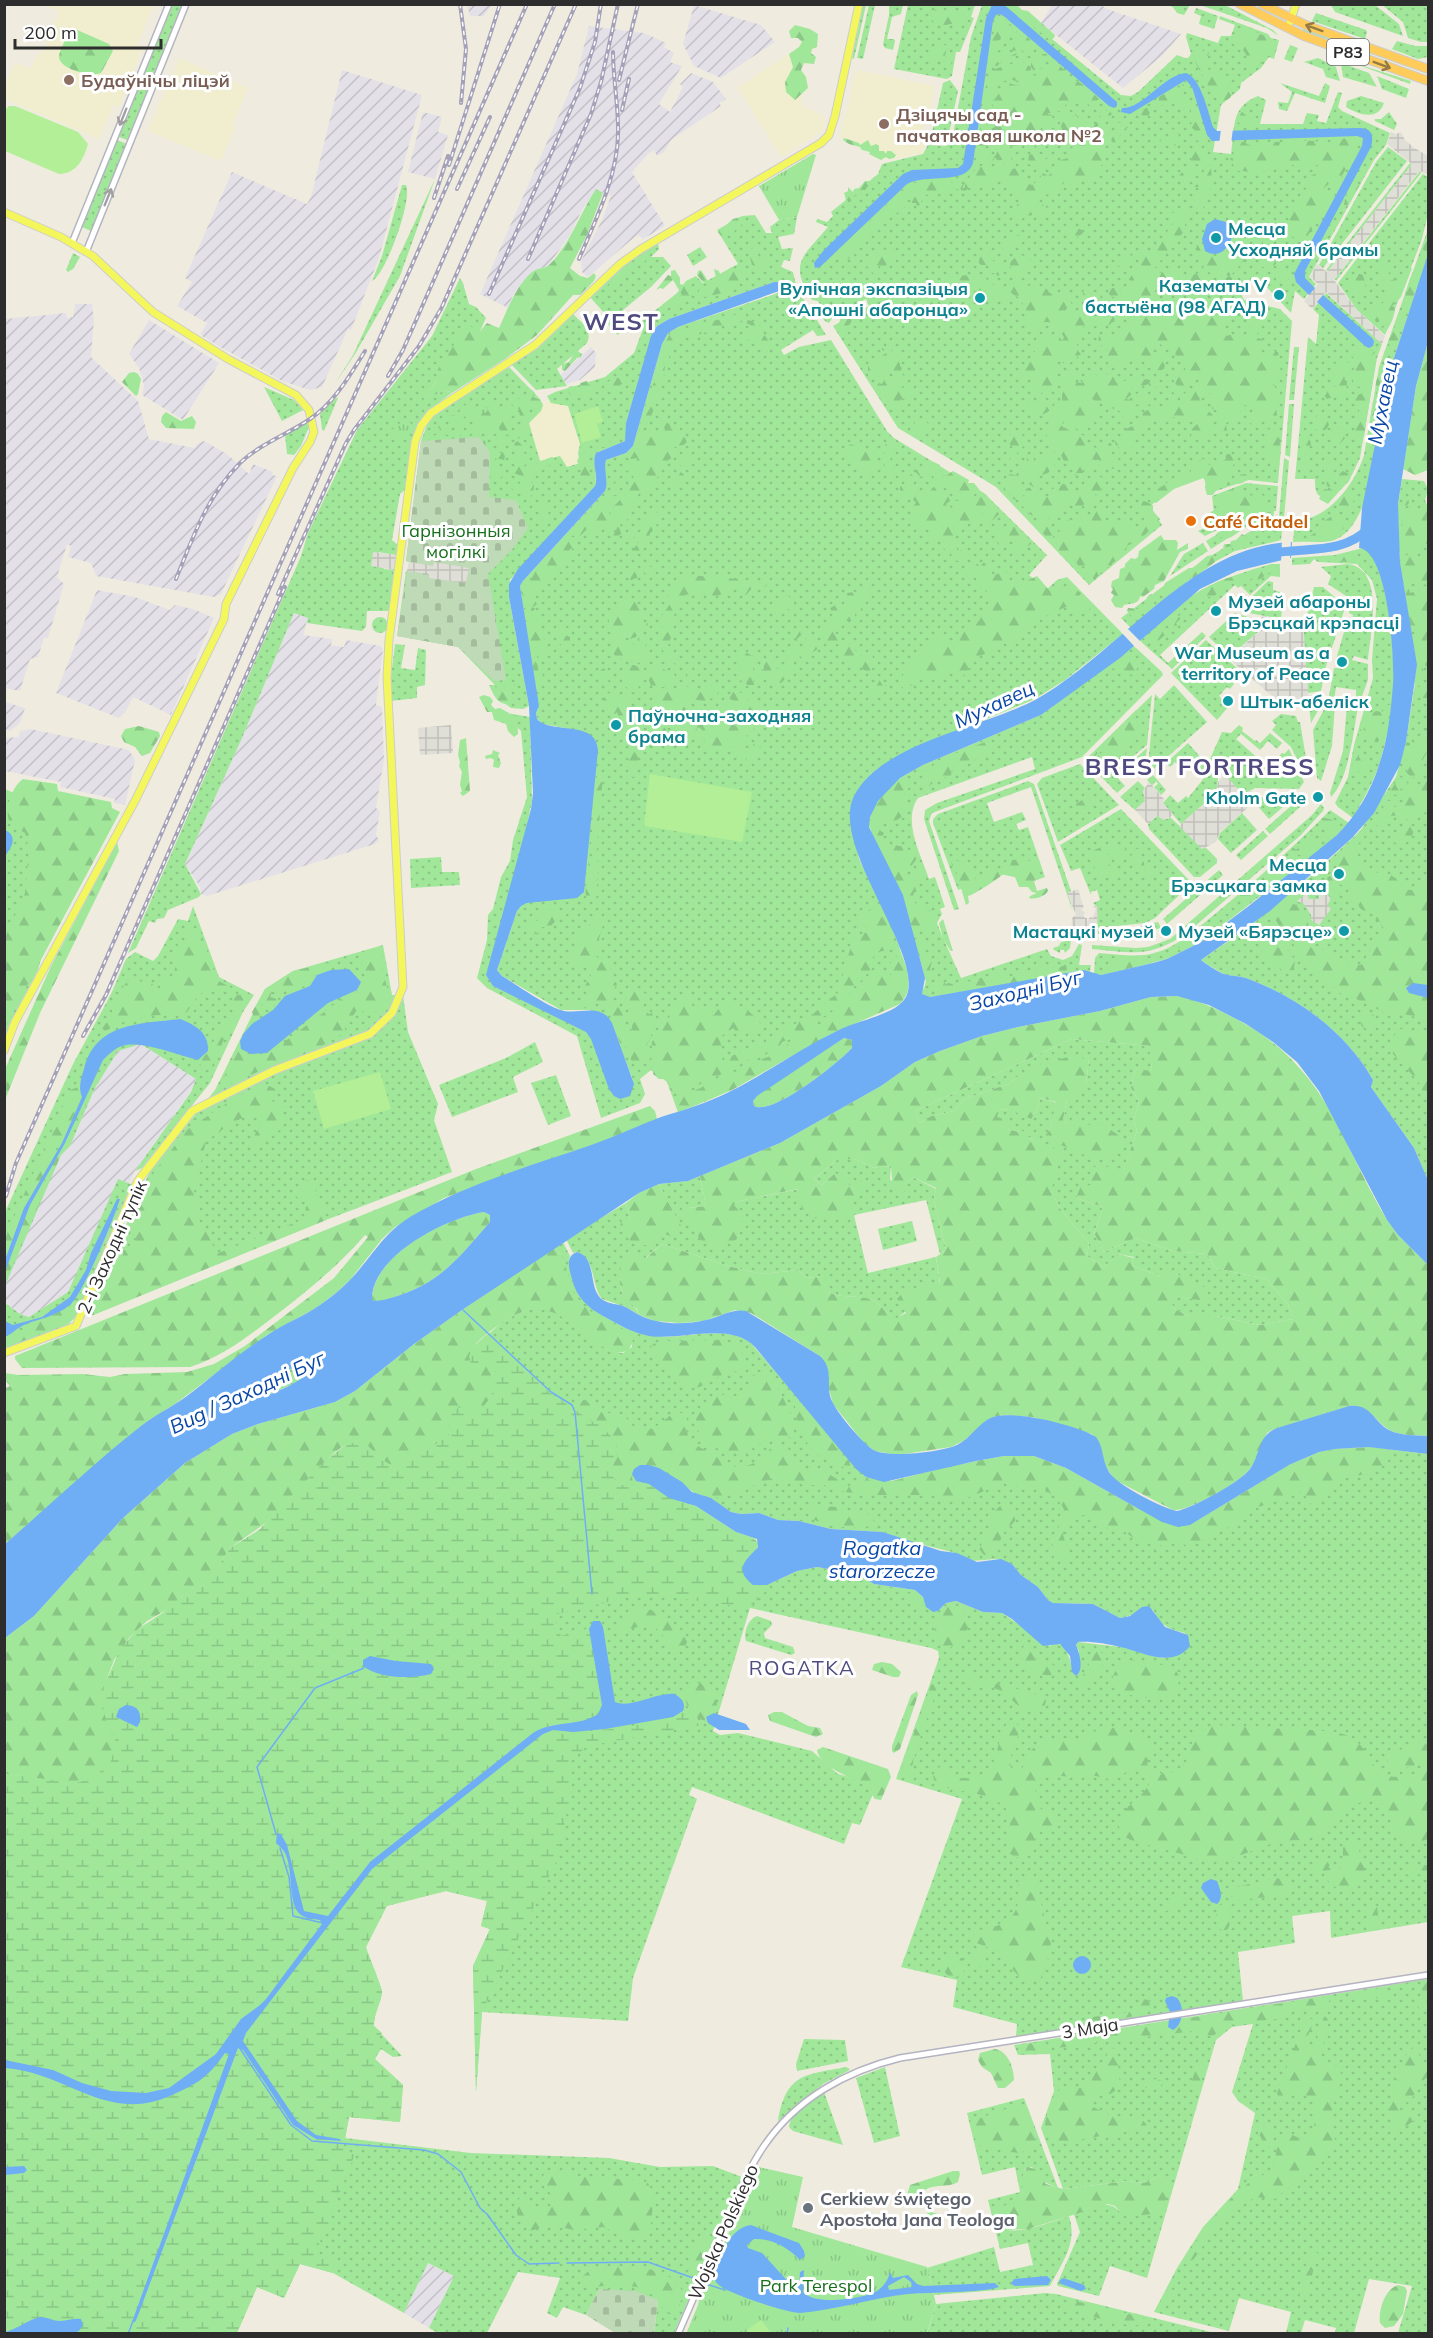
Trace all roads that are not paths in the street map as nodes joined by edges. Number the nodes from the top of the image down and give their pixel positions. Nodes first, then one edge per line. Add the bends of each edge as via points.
1 (169, 4) edge
2 (186, 4) edge
3 (859, 4) edge
4 (1240, 4) edge
5 (1262, 4) edge
6 (1296, 4) edge
7 (1291, 19) junction
8 (1288, 29) junction
9 (1428, 62) edge
10 (1413, 63) junction
11 (1428, 70) edge
12 (1408, 74) junction
13 (1428, 81) edge
14 (4, 212) edge
15 (72, 243) junction
16 (86, 252) junction
17 (4, 1052) edge
18 (4, 1353) edge
19 (1428, 1975) edge
20 (773, 2134) joint
21 (678, 2334) edge

1 -> 15 street
16 -> 2 street
3 - 18 main road, 2-і Заходні тупік via 837,109 829,135 821,143 641,249 604,278 535,345 438,407 421,426 402,540 387,677 403,987 392,1012 369,1034 275,1070 192,1111 137,1182 76,1326
4 - 8 highway, Р83
5 - 7 highway, Р83
6 - 7 main road
7 - 8 main road
10 -> 7 highway, Р83
8 -> 12 highway, Р83
9 - 10 highway
10 - 11 highway, Р83
11 - 12 highway
12 - 13 highway, Р83
14 - 15 main road
15 - 16 main road
16 - 17 main road via 153,312 296,396 312,418 314,432 226,604 224,619 156,760 40,973
19 - 20 street, 3 Maja via 900,2058 852,2073 815,2095
20 - 21 street, Wojska Polskiego via 746,2177

